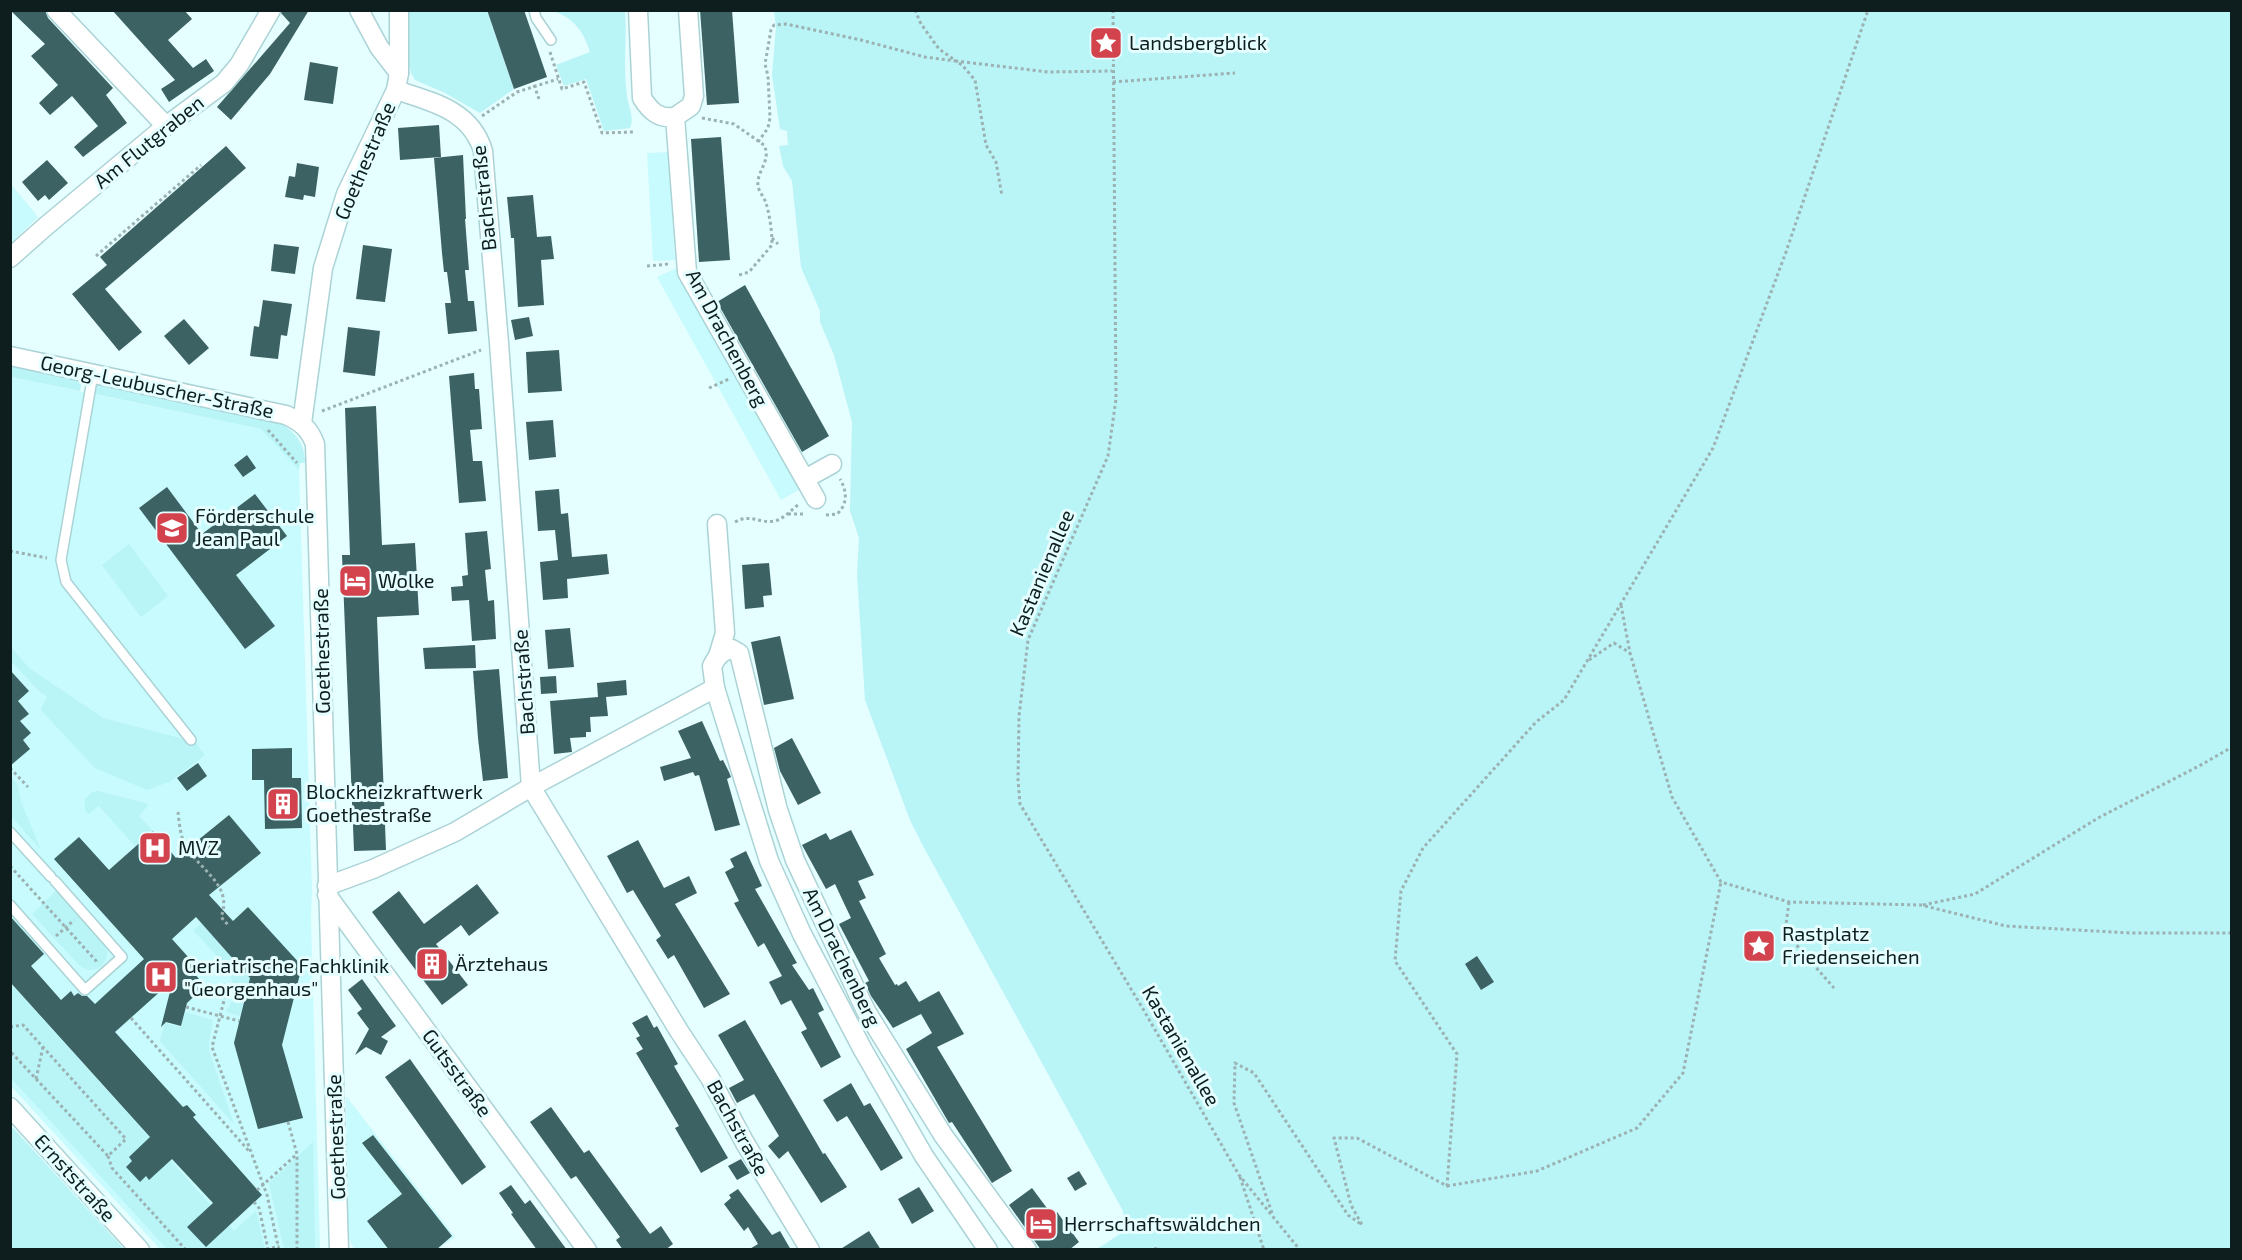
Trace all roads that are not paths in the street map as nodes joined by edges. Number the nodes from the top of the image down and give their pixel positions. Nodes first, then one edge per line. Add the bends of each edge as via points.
1 (56, 10) edge
2 (271, 10) edge
3 (359, 10) edge
4 (399, 10) edge
5 (534, 10) edge
6 (638, 10) edge
7 (688, 10) edge
8 (551, 40) road end
9 (397, 81) junction
10 (681, 113) junction
11 (166, 126) junction
12 (10, 258) edge
13 (10, 356) edge
14 (93, 374) junction
15 (302, 423) junction
16 (832, 464) dead end
17 (805, 479) junction
18 (815, 497) road end
19 (717, 524) road end
20 (718, 656) junction
21 (715, 688) junction
22 (190, 740) dead end
23 (531, 787) junction
24 (10, 832) edge
25 (327, 891) junction
26 (10, 905) edge
27 (10, 1107) edge
28 (140, 1250) edge
29 (339, 1250) edge
30 (587, 1250) edge
31 (810, 1250) edge
32 (988, 1250) edge
33 (1027, 1250) edge

1 - 11 street
2 - 11 street, Am Flutgraben via 224,83
3 - 9 street
4 - 9 street, Goethestraße
5 - 8 lane
6 - 10 street via 642,98 658,116 666,118
7 - 10 street, Am Drachenberg via 694,96 691,106
9 - 15 street, Goethestraße via 346,194 323,268
9 - 23 street, Bachstraße via 469,124 483,151
10 - 17 street, Am Drachenberg via 687,272
11 - 12 street, Am Flutgraben
13 - 14 street, Georg-Leubuscher-Straße
14 - 15 street, Georg-Leubuscher-Straße via 286,415
14 - 22 lane via 62,560 66,582
15 - 25 street, Goethestraße via 315,444
16 - 17 street
17 - 18 street, Am Drachenberg
19 - 20 street, Am Drachenberg via 725,633
20 - 21 street, Am Drachenberg via 712,666
20 - 33 street, Am Drachenberg via 732,649 739,653 778,810 795,860 866,1011 943,1135
21 - 23 street
21 - 32 street, Am Drachenberg via 769,861 802,934 924,1156
23 - 25 street via 455,832
23 - 31 street, Bachstraße via 711,1078
24 - 26 lane via 122,957 86,990
25 - 29 street, Goethestraße
25 - 30 street, Gutsstraße
27 - 28 street, Ernststraße

